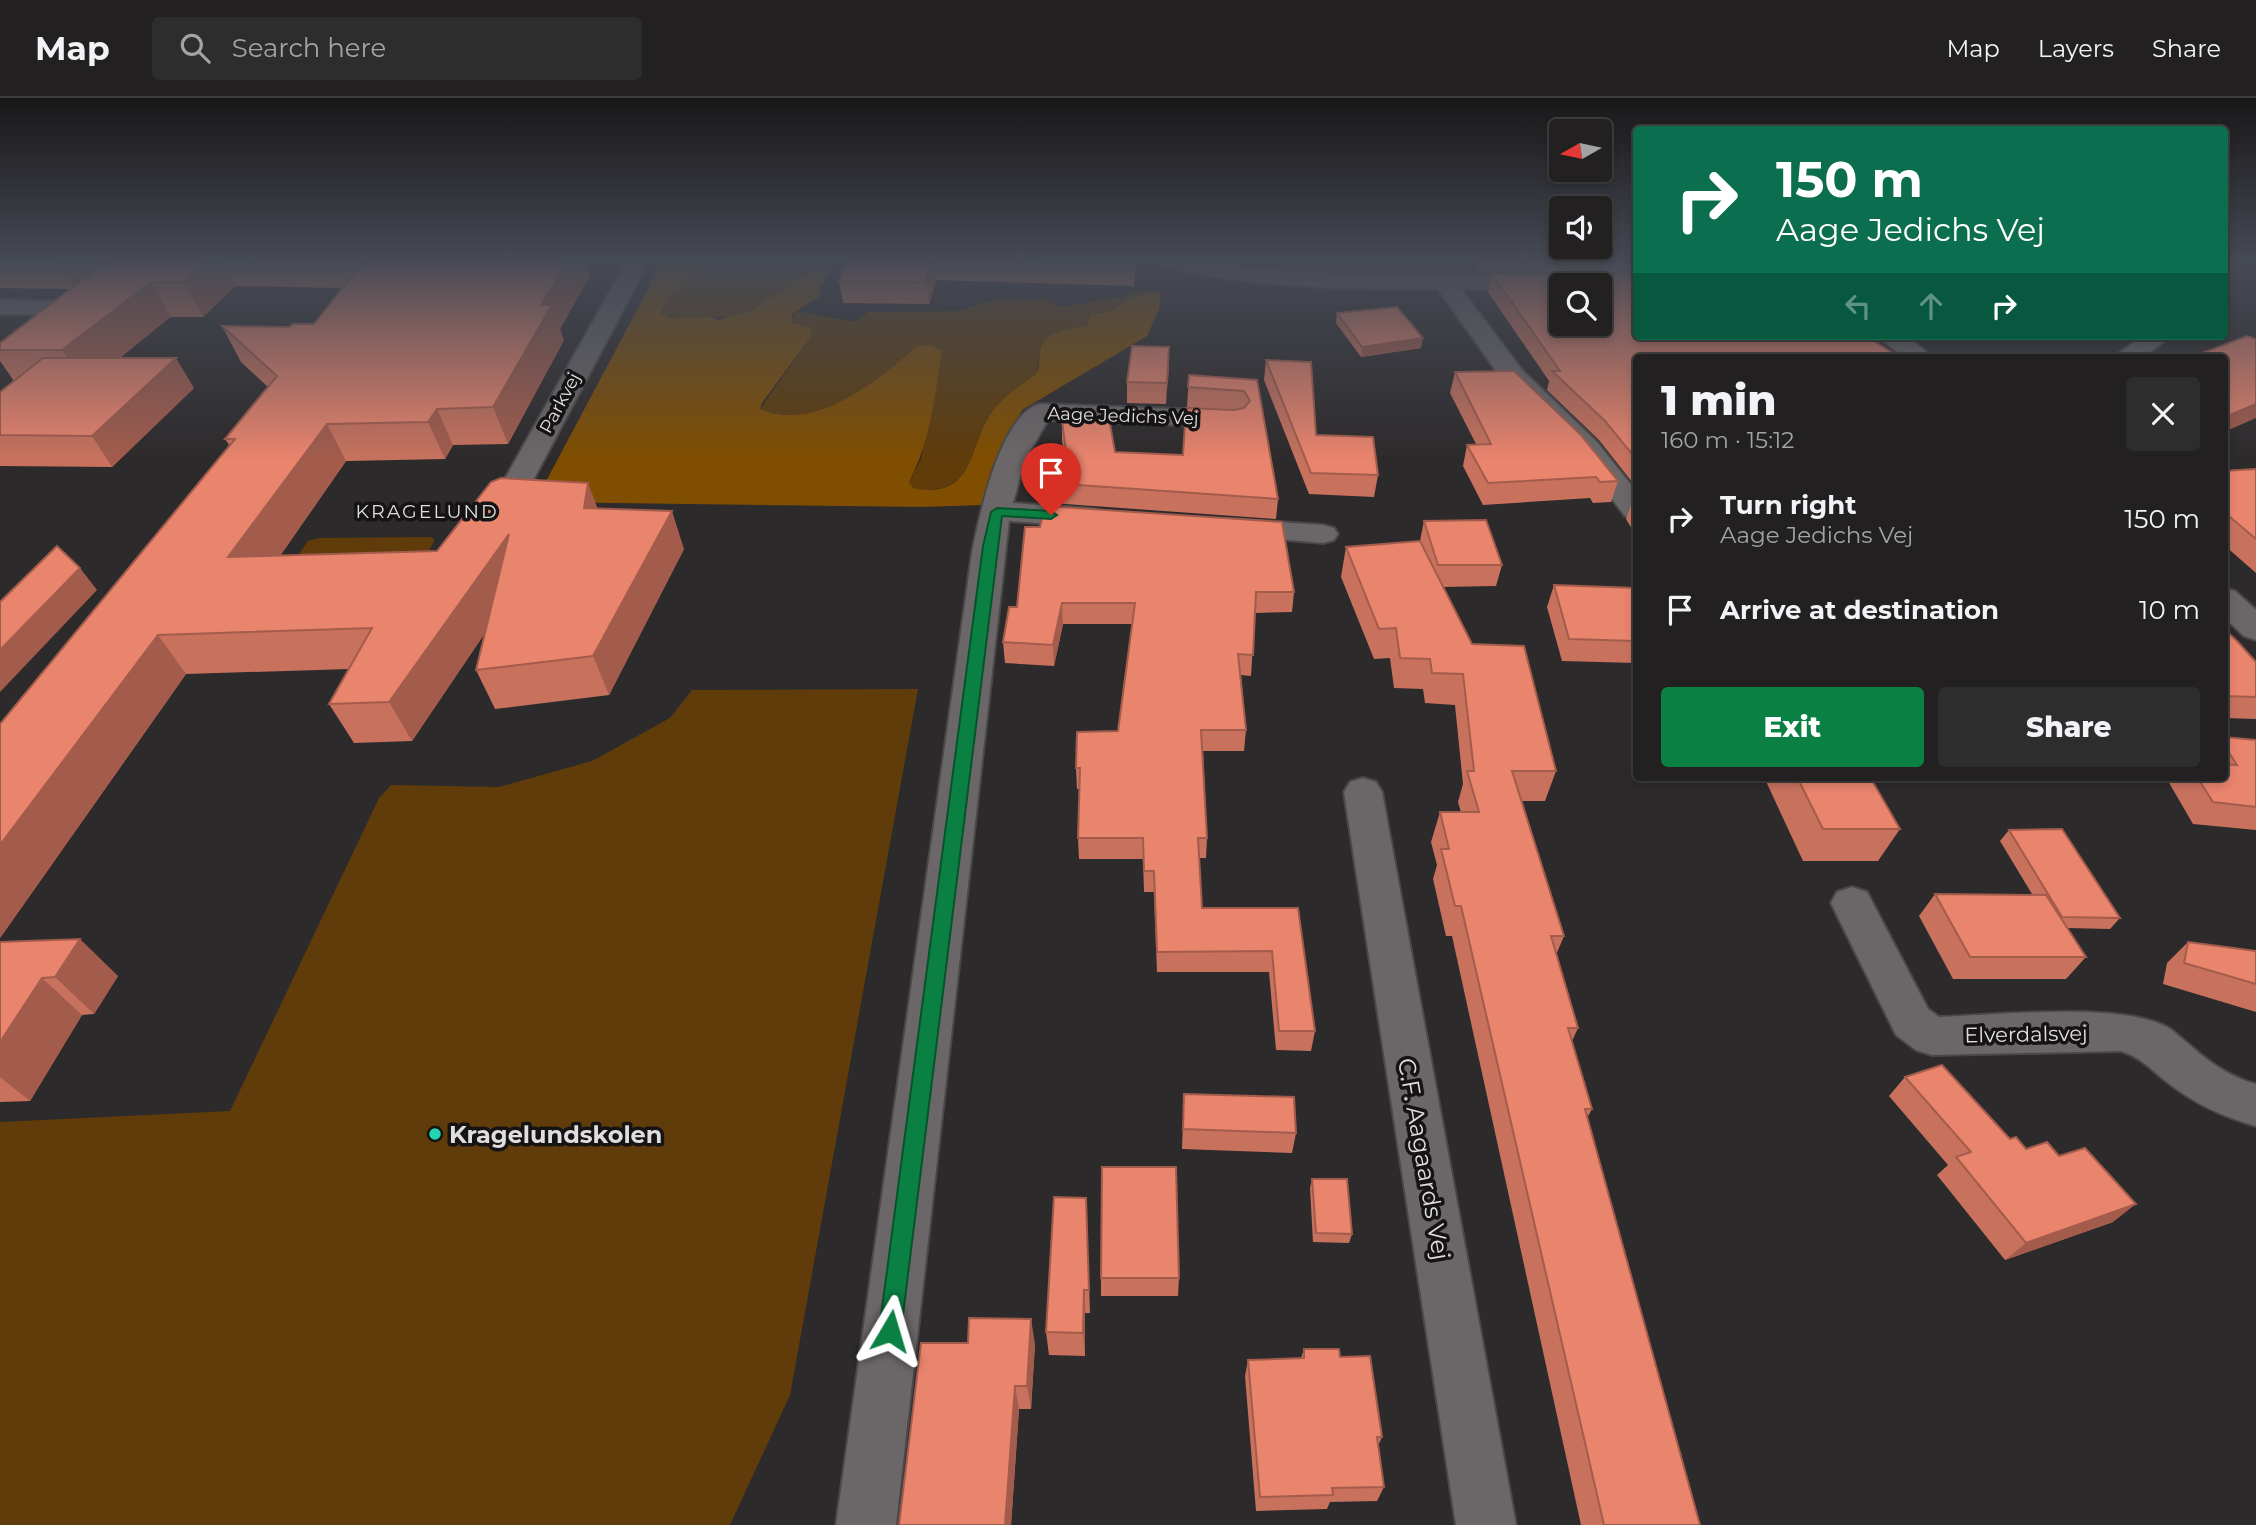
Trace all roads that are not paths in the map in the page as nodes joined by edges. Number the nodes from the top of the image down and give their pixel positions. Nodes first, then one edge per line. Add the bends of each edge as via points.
1 (602, 328) edge
2 (1478, 328) edge
3 (1896, 340) edge
4 (2153, 340) edge
5 (1916, 354) edge
6 (2132, 354) edge
7 (1232, 419) edge
8 (1633, 506) edge
9 (503, 509) edge
10 (997, 512) junction
11 (1119, 520) edge
12 (1200, 526) edge
13 (1322, 534) dead end
14 (2228, 602) edge
15 (2256, 629) edge
16 (1363, 792) dead end
17 (1853, 903) dead end
18 (2256, 1105) edge
19 (866, 1525) edge
20 (1486, 1525) edge

1 - 9 street, Parkvej
2 - 8 street via 1513,376 1587,448
3 - 5 street
4 - 6 street
7 - 10 street, Aage Jedichs Vej via 1040,412 1026,426 1013,452
10 - 11 street
10 - 19 street, Aage Jedichs Vej via 976,643
12 - 13 street
14 - 15 street
16 - 20 street, C.F. Aagaards Vej
17 - 18 street, Elverdalsvej via 1912,1022 1932,1036 2121,1032 2152,1041 2187,1072 2230,1098

